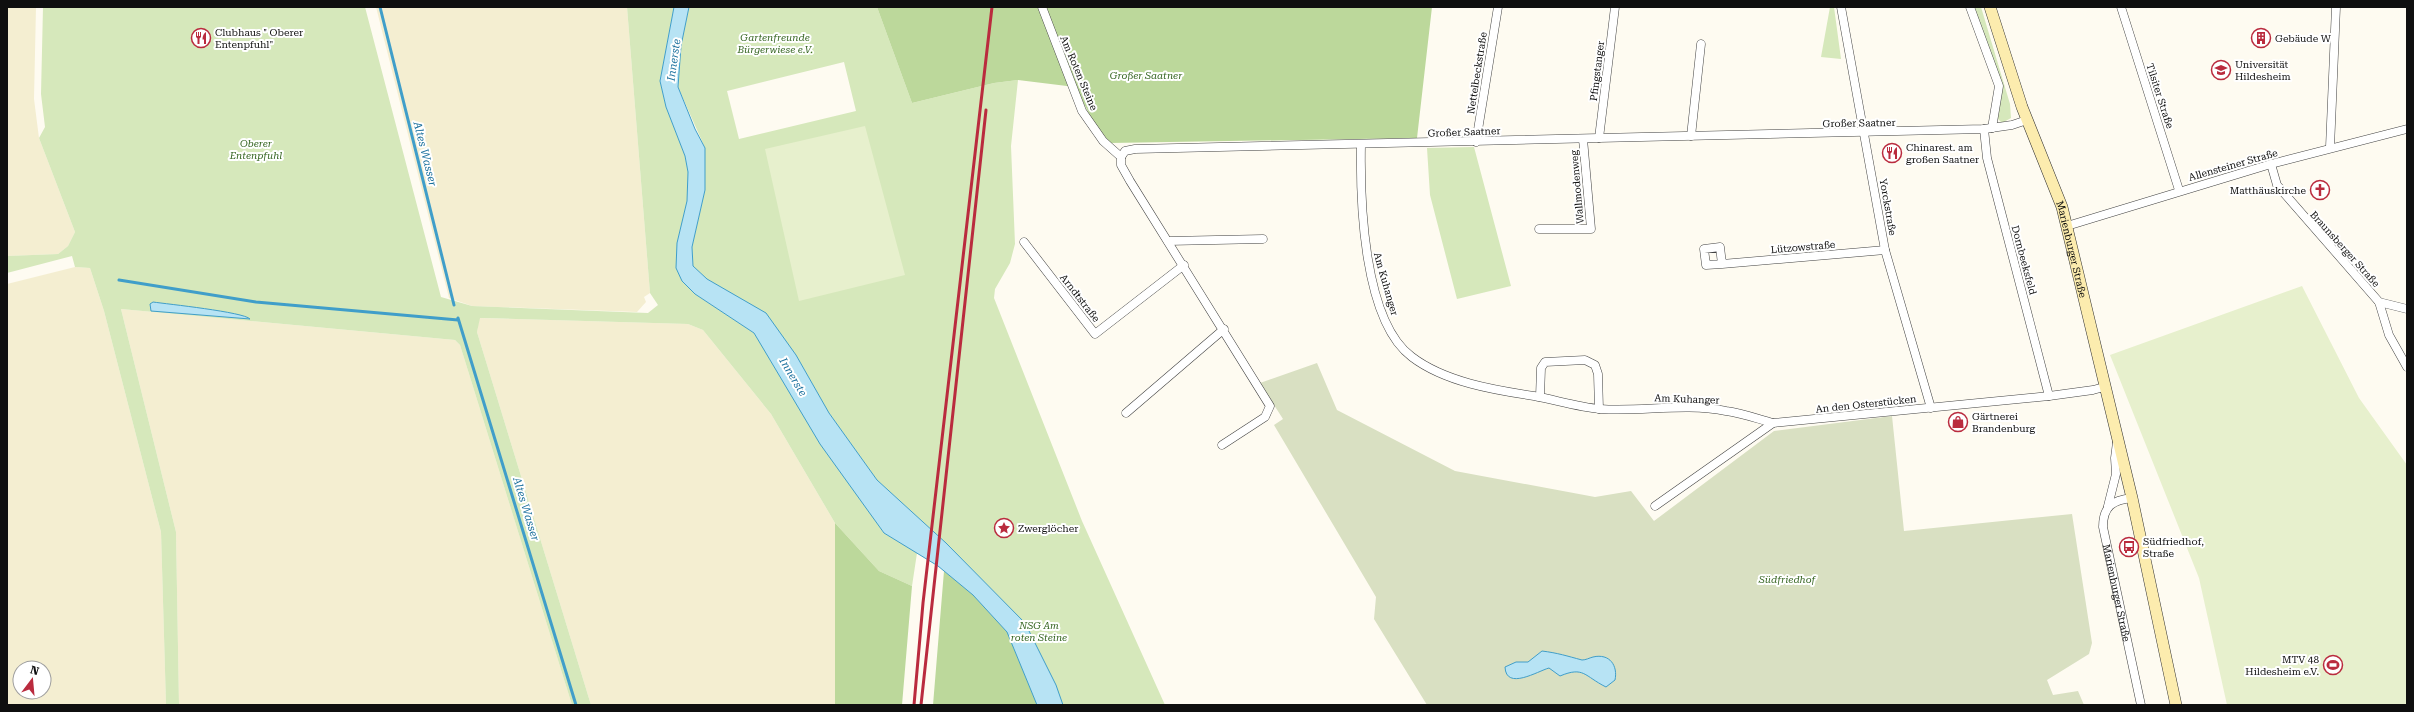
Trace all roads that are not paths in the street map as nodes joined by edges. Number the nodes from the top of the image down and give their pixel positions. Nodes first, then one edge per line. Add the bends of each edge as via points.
1 (1042, 7) edge
2 (1498, 7) edge
3 (1615, 7) edge
4 (1841, 7) edge
5 (1970, 7) edge
6 (1990, 7) edge
7 (2121, 7) edge
8 (2336, 7) edge
9 (1701, 44) dead end
10 (2027, 120) junction
11 (1988, 129) junction
12 (2407, 129) edge
13 (1865, 132) junction
14 (1691, 136) junction
15 (1599, 138) junction
16 (1583, 139) junction
17 (1476, 142) junction
18 (1361, 145) junction
19 (2330, 147) junction
20 (1121, 157) junction
21 (2271, 164) junction
22 (2179, 190) junction
23 (2067, 226) junction
24 (1539, 229) dead end
25 (1264, 239) dead end
26 (1168, 241) junction
27 (1024, 242) dead end
28 (1885, 250) junction
29 (1722, 264) dead end
30 (1184, 265) junction
31 (2379, 302) junction
32 (2407, 309) edge
33 (1224, 329) junction
34 (2407, 367) edge
35 (2104, 387) junction
36 (2049, 396) junction
37 (1540, 397) junction
38 (1599, 408) junction
39 (1931, 408) junction
40 (1126, 413) dead end
41 (1773, 423) junction
42 (2118, 441) junction
43 (1222, 445) dead end
44 (2132, 498) junction
45 (1655, 506) dead end
46 (2108, 506) junction
47 (2141, 705) edge
48 (2176, 705) edge

1 - 20 street, Am Roten Steine via 1082,111 1103,141
2 - 17 street, Nettelbeckstraße
3 - 15 street, Pfingstanger
4 - 13 street, Yorckstraße
5 - 11 street via 1999,86
6 - 10 main road, Marienburger Straße
7 - 22 street, Tilsiter Straße
8 - 19 street
9 - 14 street
10 - 11 street, Großer Saatner
10 - 23 main road, Marienburger Straße via 2054,185
11 - 13 street, Großer Saatner
11 - 36 street, Dornbeeksfeld via 1987,158
12 - 19 street, Allensteiner Straße
13 - 14 street, Großer Saatner
13 - 28 street, Yorckstraße
14 - 15 street, Großer Saatner
15 - 16 street, Großer Saatner
16 - 17 street, Großer Saatner
16 - 24 street, Wallmodenweg via 1591,229
17 - 18 street, Großer Saatner
18 - 20 street, Großer Saatner via 1135,149 1126,151
18 - 37 street, Am Kuhanger via 1360,201 1364,240 1373,283 1387,324 1396,341 1415,359 1444,374 1500,391
19 - 21 street, Allensteiner Straße
20 - 26 street, Am Roten Steine via 1121,165
21 - 22 street, Allensteiner Straße
21 - 31 street, Braunsberger Straße via 2277,186
22 - 23 street, Allensteiner Straße via 2107,216
23 - 35 main road, Marienburger Straße
25 - 26 street
26 - 30 street, Am Roten Steine
27 - 30 street, Arndtstraße via 1095,334
28 - 29 street, Lützowstraße
28 - 39 street, Yorckstraße
30 - 33 street, Am Roten Steine
31 - 32 street, Braunsberger Straße
31 - 34 street via 2389,335
33 - 40 street
33 - 43 street, Am Roten Steine via 1270,406 1265,417
35 - 36 street, An den Osterstücken
35 - 42 main road, Marienburger Straße
36 - 39 street, An den Osterstücken
37 - 38 street, Am Kuhanger
37 - 38 street via 1541,368 1545,362 1585,360 1595,365 1598,374
38 - 41 street, Am Kuhanger via 1726,410
39 - 41 street, An den Osterstücken
41 - 45 street, An den Osterstücken
42 - 44 main road, Marienburger Straße
42 - 46 street, Marienburger Straße via 2114,458 2116,474
44 - 46 street via 2118,500
44 - 48 main road, Marienburger Straße
46 - 47 street, Marienburger Straße via 2103,530

